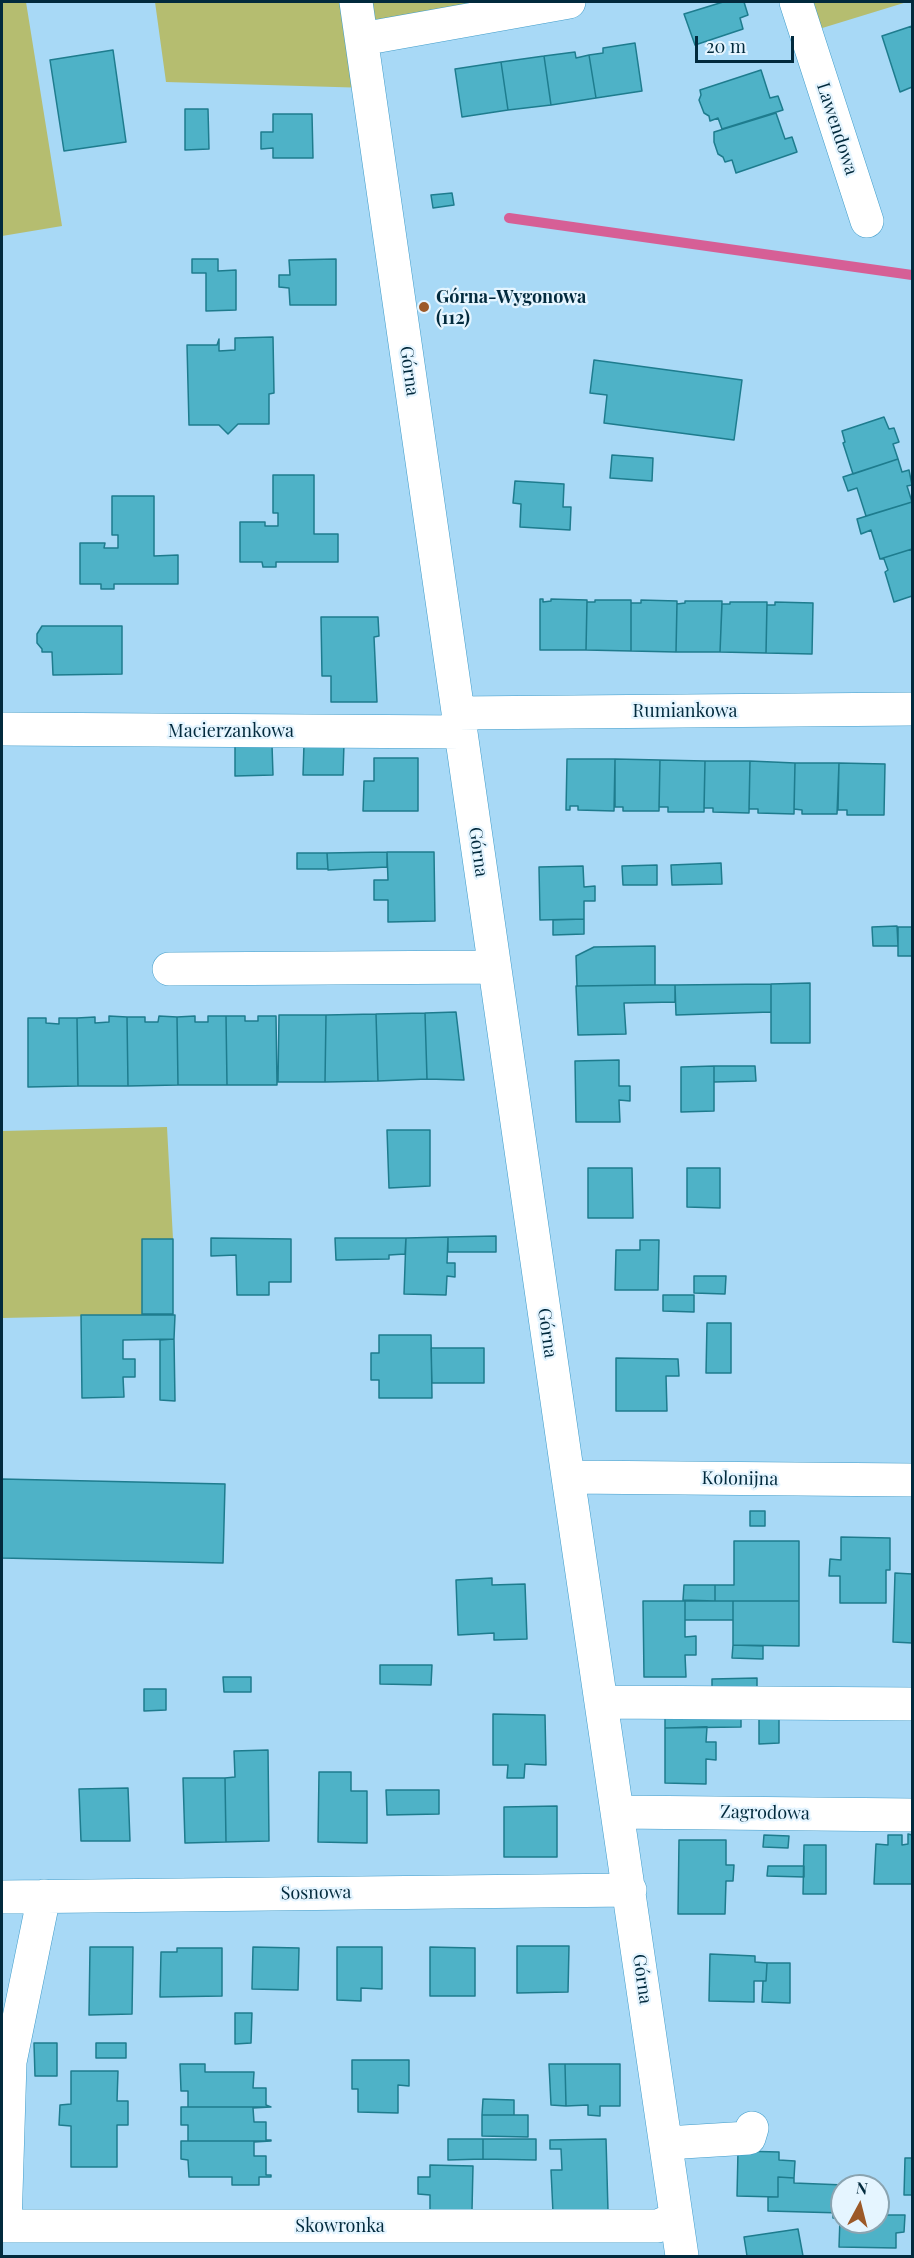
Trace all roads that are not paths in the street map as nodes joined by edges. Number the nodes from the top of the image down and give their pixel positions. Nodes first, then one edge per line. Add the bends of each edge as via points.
1 (356, 2) edge
2 (569, 2) edge
3 (796, 2) edge
4 (362, 39) junction
5 (867, 221) dead end
6 (912, 710) edge
7 (459, 722) junction
8 (2, 729) edge
9 (494, 967) junction
10 (169, 969) dead end
11 (568, 1477) junction
12 (912, 1480) edge
13 (602, 1702) junction
14 (912, 1704) edge
15 (618, 1812) junction
16 (912, 1815) edge
17 (630, 1890) junction
18 (44, 1896) junction
19 (2, 1897) edge
20 (752, 2128) dead end
21 (666, 2143) junction
22 (676, 2218) junction
23 (3, 2226) edge
24 (682, 2256) edge

1 - 4 street, Górna
2 - 4 street
3 - 5 street, Lawendowa
4 - 7 street, Górna
6 - 7 street, Rumiankowa
7 - 8 street, Macierzankowa
7 - 9 street, Górna
9 - 10 street
9 - 11 street, Górna
11 - 12 street, Kolonijna
11 - 13 street, Górna
13 - 14 street
13 - 15 street, Górna
15 - 16 street, Zagrodowa
15 - 17 street, Górna
17 - 18 street, Sosnowa
17 - 21 street, Górna
18 - 19 street, Sosnowa
18 - 23 street via 10,2062
20 - 21 street via 749,2138
21 - 22 street, Górna
22 - 23 street, Skowronka via 658,2226
22 - 24 street, Górna

